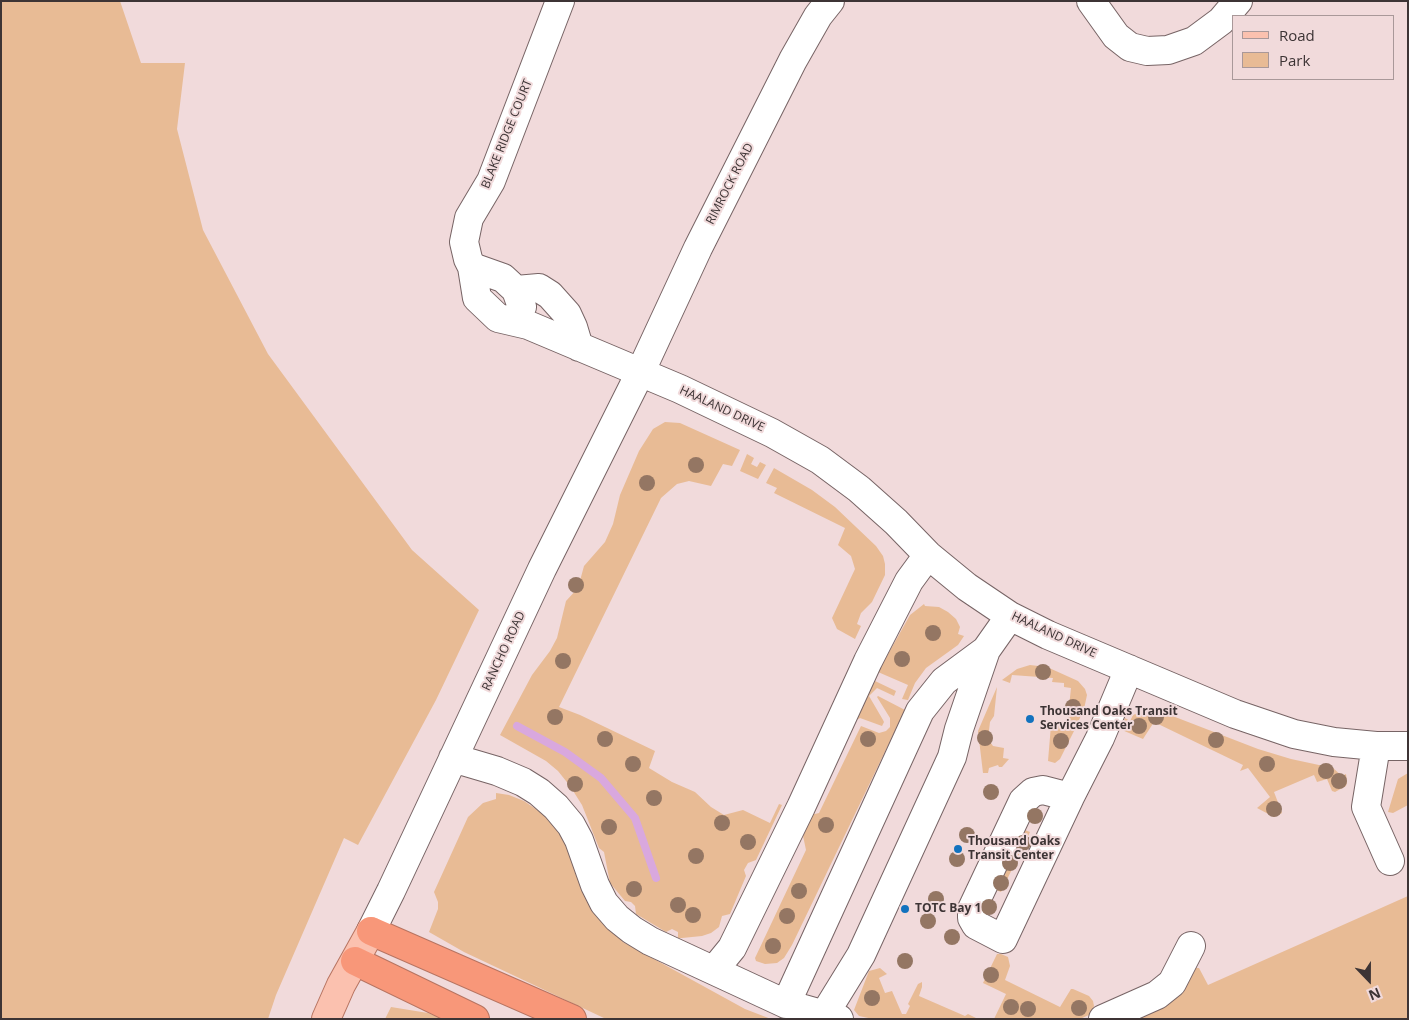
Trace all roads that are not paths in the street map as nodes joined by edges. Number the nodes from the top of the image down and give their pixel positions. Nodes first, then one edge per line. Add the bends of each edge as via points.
1 (560, 1) edge
2 (830, 1) edge
3 (1091, 1) edge
4 (1238, 1) edge
5 (472, 267) junction
6 (516, 290) junction
7 (528, 325) junction
8 (579, 347) junction
9 (640, 373) junction
10 (928, 555) junction
11 (1010, 616) junction
12 (986, 650) junction
13 (1129, 670) junction
14 (1376, 746) junction
15 (1408, 746) edge
16 (454, 758) junction
17 (1070, 797) junction
18 (1390, 861) dead end
19 (371, 931) junction
20 (1191, 946) dead end
21 (355, 961) junction
22 (714, 970) junction
23 (786, 1004) junction
24 (1110, 1016) edge
25 (832, 1017) edge
26 (326, 1019) edge
27 (475, 1019) edge
28 (572, 1019) edge

1 - 5 street, BLAKE RIDGE COURT via 491,182 469,218 464,242
2 - 9 street, RIMROCK ROAD via 789,68 698,248
3 - 4 street via 1116,36 1147,52 1168,50 1194,41 1221,22
5 - 6 street via 502,278
5 - 7 street, BLAKE RIDGE COURT via 477,298 498,318
6 - 7 street
6 - 8 street via 539,288 550,295 567,314
7 - 8 street, BLAKE RIDGE COURT
8 - 9 street, BLAKE RIDGE COURT
9 - 10 street, HAALAND DRIVE via 772,433 820,460 859,489
9 - 16 street, RANCHO ROAD via 542,569
10 - 11 street, HAALAND DRIVE
10 - 22 street via 909,581 868,661 732,948
11 - 12 street
11 - 13 street, HAALAND DRIVE
12 - 23 street via 944,680 920,711
12 - 25 street via 952,757
13 - 14 street, HAALAND DRIVE via 1235,714 1294,734
13 - 17 street
14 - 15 street, HAALAND DRIVE
14 - 18 street via 1366,807
16 - 19 street, RANCHO ROAD
16 - 22 street via 498,772 539,792 571,825 604,903 617,918 650,942
17 - 17 street via 1003,940 976,926 972,910 1023,801 1033,792 1043,790
19 - 21 main road
19 - 28 highway
20 - 24 street via 1172,983 1157,995
21 - 26 main road
21 - 27 highway
22 - 23 street
23 - 25 street

